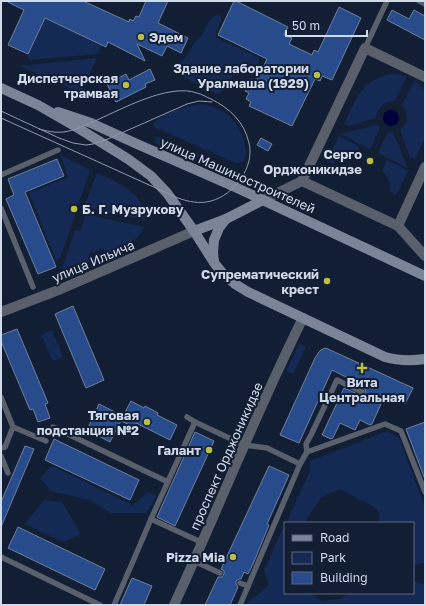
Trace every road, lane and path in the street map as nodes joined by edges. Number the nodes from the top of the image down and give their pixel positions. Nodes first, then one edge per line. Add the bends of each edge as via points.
1 (387, 1) edge
2 (419, 1) edge
3 (425, 4) edge
4 (365, 48) junction
5 (425, 77) edge
6 (1, 88) edge
7 (38, 105) junction
8 (58, 150) dead end
9 (425, 167) edge
10 (1, 176) edge
11 (302, 181) junction
12 (263, 200) junction
13 (1, 208) edge
14 (226, 219) junction
15 (398, 226) junction
16 (194, 231) junction
17 (425, 256) edge
18 (215, 264) junction
19 (425, 276) edge
20 (33, 287) dead end
21 (1, 312) edge
22 (302, 318) junction
23 (425, 360) edge
24 (362, 392) dead end
25 (1, 397) edge
26 (187, 417) dead end
27 (196, 422) junction
28 (13, 426) junction
29 (53, 427) dead end
30 (46, 441) dead end
31 (244, 445) junction
32 (1, 448) edge
33 (307, 452) junction
34 (1, 456) edge
35 (300, 464) junction
36 (8, 473) dead end
37 (168, 482) junction
38 (425, 492) edge
39 (151, 518) junction
40 (203, 543) junction
41 (1, 557) edge
42 (194, 561) junction
43 (220, 573) dead end
44 (240, 582) dead end
45 (248, 586) junction
46 (100, 605) edge
47 (114, 605) edge
48 (174, 605) edge
49 (240, 605) edge

1 - 4 lane
2 - 3 lane
4 - 5 street
4 - 11 street
6 - 7 main road, улица Машиностроителей
7 - 12 main road, улица Машиностроителей via 92,122
7 - 16 main road, улица Машиностроителей via 101,142 151,176 167,193
8 - 10 lane
9 - 15 street
11 - 12 street
11 - 15 street
12 - 14 main road
12 - 19 main road, улица Машиностроителей
13 - 20 lane
14 - 16 main road
14 - 18 main road via 214,240
15 - 17 street
16 - 18 main road, улица Машиностроителей
16 - 21 street, улица Ильича
18 - 22 main road, улица Машиностроителей via 235,284
22 - 23 main road, улица Машиностроителей via 385,357 406,361
22 - 31 street, проспект Орджоникидзе
24 - 33 lane via 336,380 306,444
25 - 28 lane
26 - 27 lane
27 - 31 lane
27 - 37 lane
28 - 30 lane
28 - 32 lane via 5,447
29 - 37 lane
31 - 35 lane via 267,448
31 - 40 street, проспект Орджоникидзе
33 - 35 lane
33 - 38 lane via 385,424 401,431
34 - 36 lane
35 - 45 lane
37 - 39 lane
39 - 40 lane
39 - 47 lane
40 - 42 street, проспект Орджоникидзе
41 - 46 lane
42 - 43 lane
42 - 48 street, проспект Орджоникидзе
44 - 45 lane
45 - 49 lane

